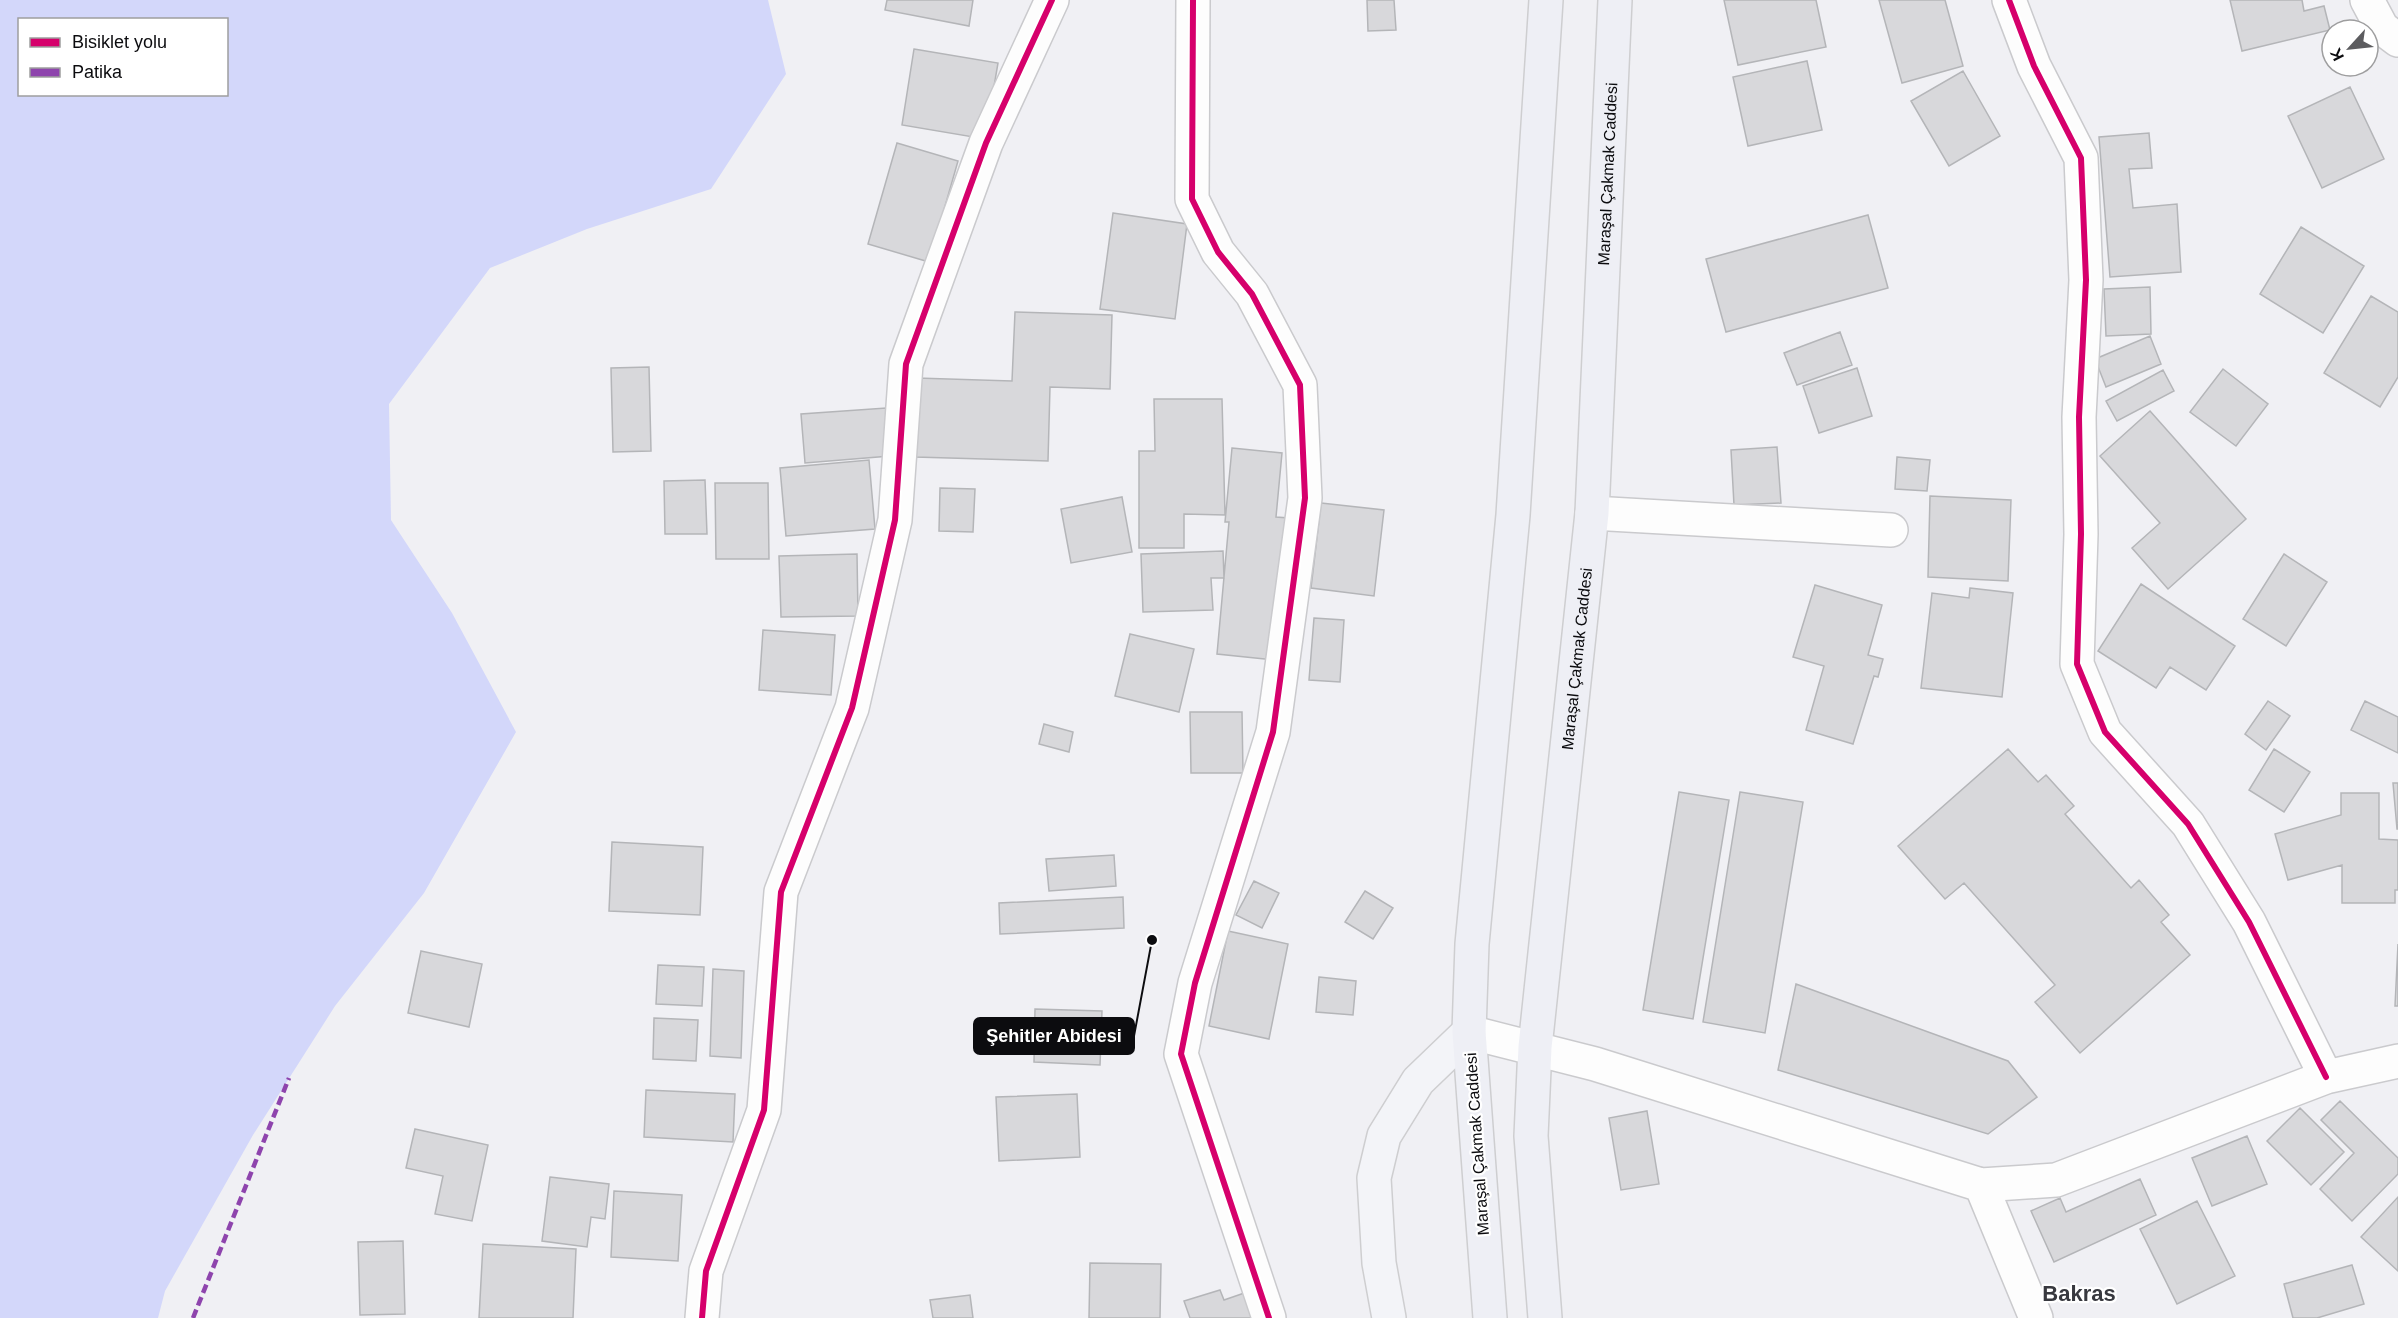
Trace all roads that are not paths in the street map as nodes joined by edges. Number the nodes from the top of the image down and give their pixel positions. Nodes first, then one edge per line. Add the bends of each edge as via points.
1 (1193, 0) edge
2 (1546, 0) edge
3 (1615, 0) edge
4 (2009, 0) edge
5 (2367, 0) edge
6 (1042, 9) edge
7 (2398, 40) edge
8 (1592, 513) junction
9 (1891, 530) dead end
10 (1469, 1032) junction
11 (1536, 1047) junction
12 (2398, 1061) edge
13 (2326, 1077) junction
14 (1981, 1185) junction
15 (702, 1318) edge
16 (1269, 1318) edge
17 (1389, 1318) edge
18 (1490, 1318) edge
19 (1545, 1318) edge
20 (2036, 1318) edge

1 - 16 street via 1192,199 1218,252 1252,294 1300,385 1305,498 1273,732 1195,983 1180,1054
2 - 10 highway, Maraşal Çakmak Caddesi via 1513,515 1472,945
3 - 8 highway, Maraşal Çakmak Caddesi
4 - 13 street via 2034,66 2081,158 2086,280 2079,417 2077,664 2105,732 2188,824 2249,922
5 - 7 street via 2382,28
6 - 15 street via 986,143 906,364 895,520 852,708 781,892 764,1110 706,1271
8 - 9 street
8 - 11 highway, Maraşal Çakmak Caddesi
10 - 11 street
10 - 17 main road via 1418,1081 1384,1136 1374,1178 1379,1263
10 - 18 highway, Maraşal Çakmak Caddesi
11 - 14 street
11 - 19 highway, Maraşal Çakmak Caddesi via 1531,1137
12 - 13 street
13 - 14 street via 2056,1180
14 - 20 street

